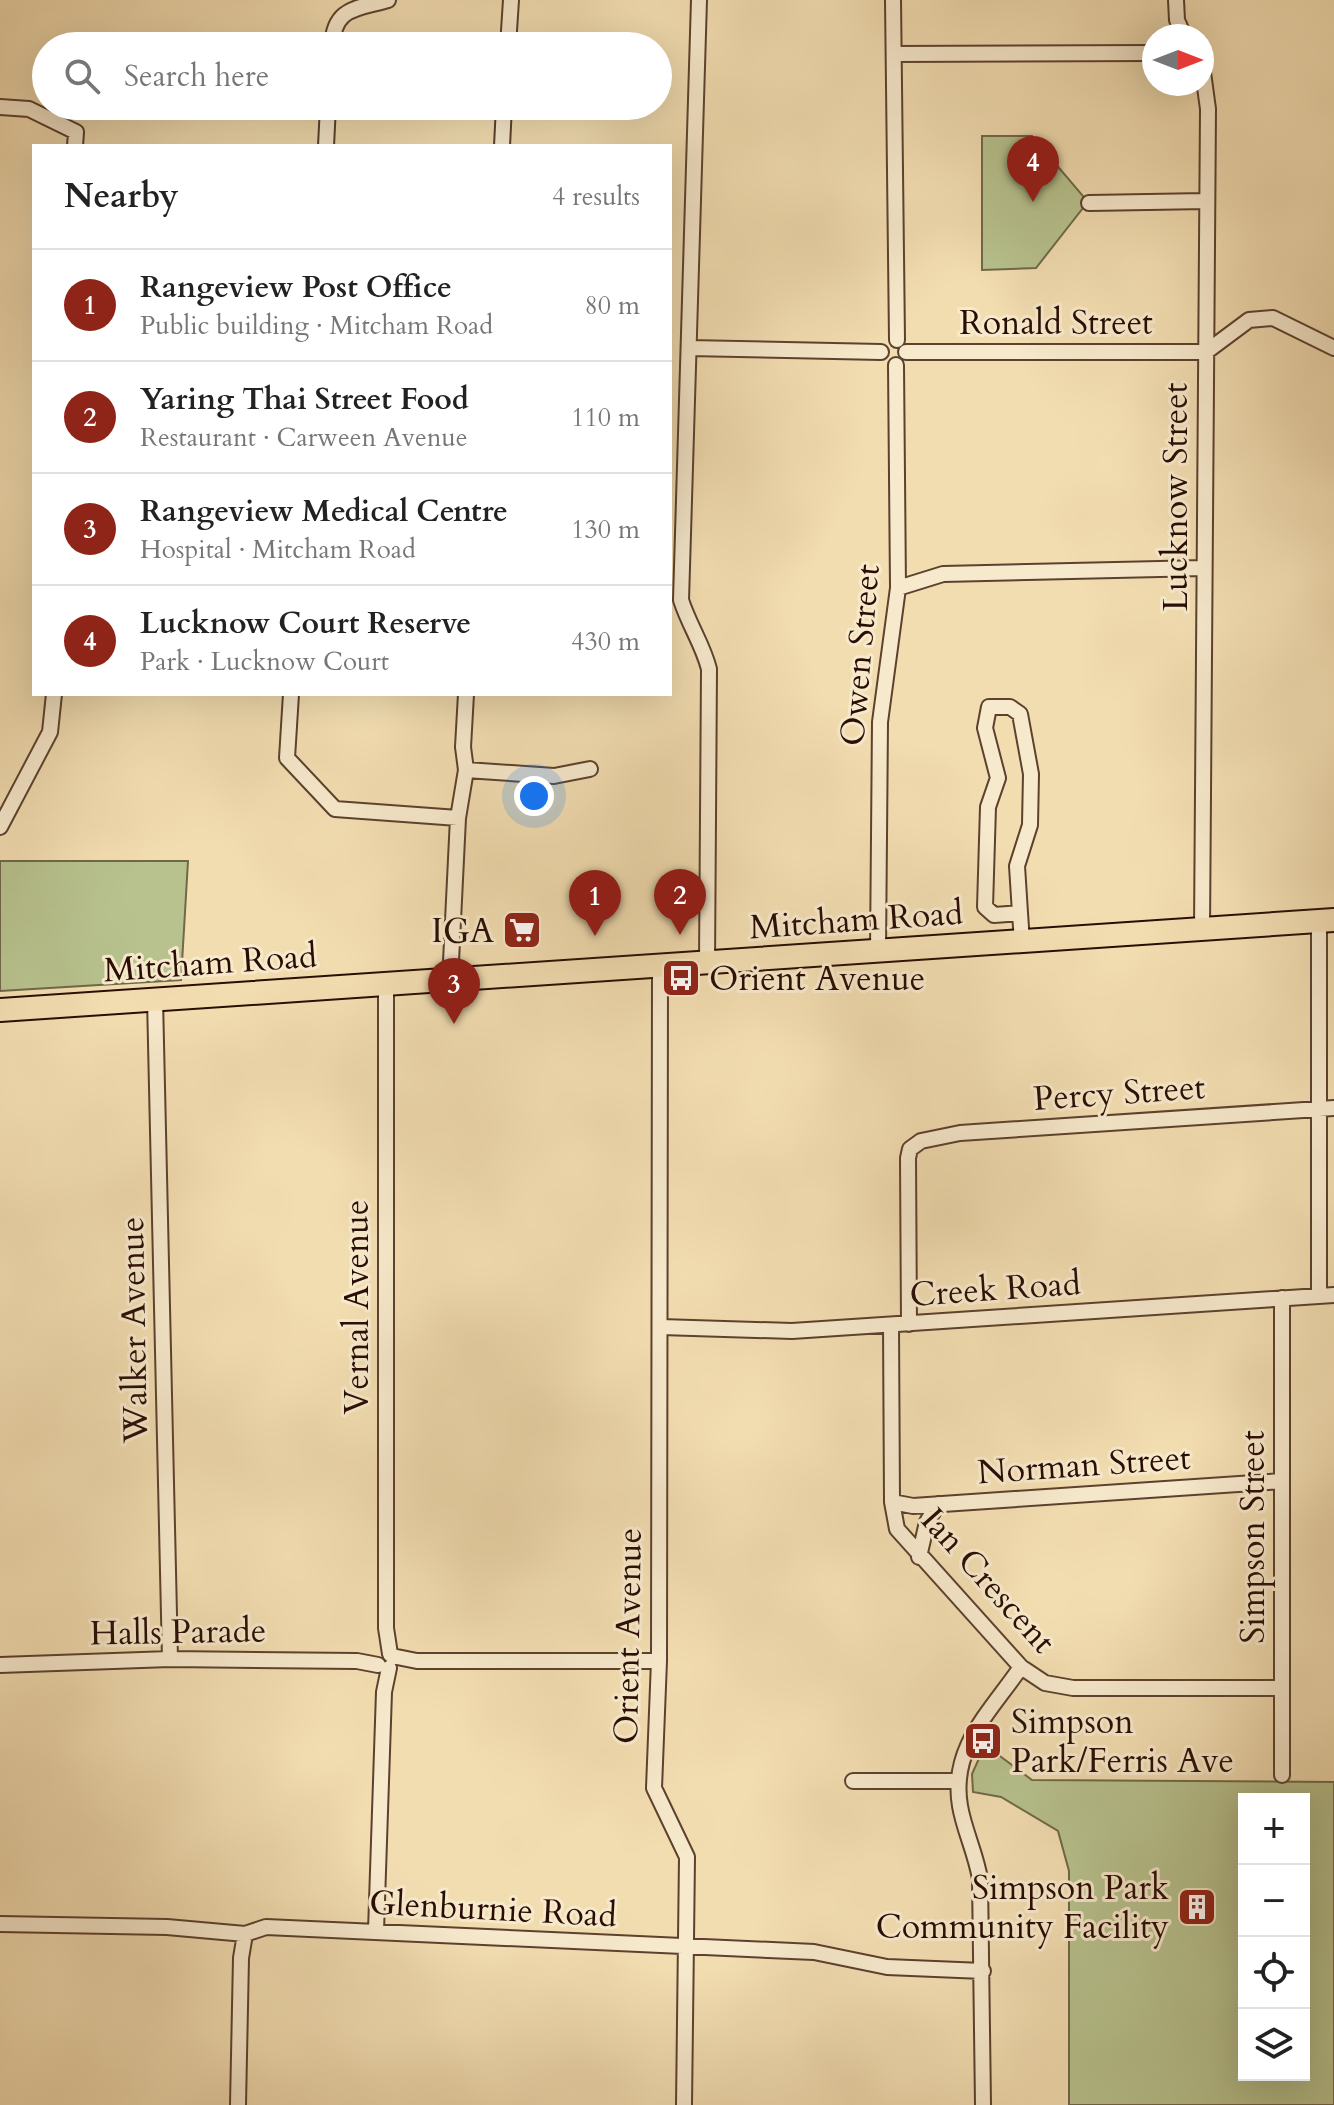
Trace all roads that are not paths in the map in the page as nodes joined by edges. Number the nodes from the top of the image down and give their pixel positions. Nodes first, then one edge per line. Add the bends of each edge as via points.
1 (388, 0) edge
2 (511, 0) edge
3 (699, 0) edge
4 (893, 0) edge
5 (1176, 0) edge
6 (1179, 24) edge
7 (333, 32) edge
8 (509, 32) edge
9 (1142, 53) edge
10 (894, 54) junction
11 (1206, 96) edge
12 (0, 107) edge
13 (32, 110) edge
14 (51, 120) edge
15 (327, 120) edge
16 (503, 120) edge
17 (75, 144) edge
18 (326, 144) edge
19 (502, 144) edge
20 (1206, 201) junction
21 (1089, 203) dead end
22 (902, 346) junction
23 (689, 348) junction
24 (1334, 348) edge
25 (881, 352) junction
26 (1206, 352) junction
27 (896, 365) junction
28 (1204, 568) junction
29 (898, 588) junction
30 (54, 696) edge
31 (291, 696) edge
32 (466, 696) edge
33 (590, 769) dead end
34 (466, 770) junction
35 (458, 818) junction
36 (0, 827) edge
37 (1020, 913) junction
38 (1326, 920) edge
39 (1202, 930) junction
40 (1022, 942) junction
41 (878, 951) junction
42 (707, 964) junction
43 (660, 968) junction
44 (450, 982) junction
45 (386, 985) junction
46 (155, 999) junction
47 (0, 1010) edge
48 (1327, 1108) edge
49 (1326, 1295) edge
50 (1282, 1298) junction
51 (909, 1324) junction
52 (891, 1325) junction
53 (661, 1327) junction
54 (1282, 1481) junction
55 (892, 1502) junction
56 (938, 1504) junction
57 (919, 1557) junction
58 (170, 1659) junction
59 (385, 1661) junction
60 (659, 1661) junction
61 (0, 1665) edge
62 (1021, 1667) junction
63 (1282, 1688) junction
64 (1282, 1775) dead end
65 (853, 1781) dead end
66 (957, 1781) junction
67 (0, 1924) edge
68 (376, 1931) junction
69 (245, 1934) junction
70 (688, 1948) junction
71 (983, 1971) junction
72 (238, 2105) edge
73 (684, 2105) edge
74 (983, 2105) edge

1 - 7 street via 345,12
2 - 8 street
3 - 23 street
4 - 10 street
5 - 6 street
9 - 10 street
10 - 22 street
11 - 20 street, Lucknow Street
12 - 13 street
14 - 17 street via 76,132
15 - 18 street
16 - 19 street
20 - 21 street
20 - 26 street, Lucknow Street
22 - 25 street via 888,341
22 - 26 street, Ronald Street
22 - 27 street via 904,360
23 - 25 street
23 - 42 street via 681,600 709,669
24 - 26 street via 1273,318 1249,320
25 - 27 street via 884,360
26 - 28 street, Lucknow Street
27 - 29 street, Owen Street
28 - 29 street via 943,574
28 - 39 street, Lucknow Street
29 - 41 street, Owen Street via 880,722
30 - 36 street via 50,732
31 - 35 street via 287,758 335,809
32 - 34 street
33 - 34 street via 554,776
34 - 35 street
35 - 44 street
37 - 37 street via 994,915 985,907 988,807 998,778 985,716 989,707 1000,705 1020,714 1031,774 1029,833 1017,866
37 - 40 street
38 - 39 main road, Mitcham Road
38 - 48 street
39 - 40 main road, Mitcham Road
40 - 41 main road, Mitcham Road
41 - 42 main road, Mitcham Road
42 - 43 main road, Mitcham Road
43 - 44 main road, Mitcham Road
43 - 53 street, Orient Avenue
44 - 45 main road, Mitcham Road
45 - 46 main road, Mitcham Road
45 - 59 street, Vernal Avenue
46 - 47 main road, Mitcham Road
46 - 58 street, Walker Avenue
48 - 49 street
48 - 51 street, Percy Street via 960,1133 921,1141 910,1149
49 - 50 street, Creek Road
50 - 51 street, Creek Road
50 - 54 street, Simpson Street
51 - 52 street, Creek Road
52 - 53 street, Creek Road via 792,1331
52 - 55 street, Ian Crescent
53 - 60 street, Orient Avenue
54 - 56 street, Norman Street
54 - 63 street, Simpson Street
55 - 56 street, Norman Street
55 - 57 street, Ian Crescent via 897,1529
56 - 57 street, Norman Street via 927,1522
57 - 62 street, Ian Crescent
58 - 59 street, Halls Parade
58 - 61 street, Halls Parade
59 - 60 street, Halls Parade
59 - 68 street, Vernal Avenue
60 - 70 street, Orient Avenue via 654,1788 687,1857
62 - 63 street, Ian Crescent via 1045,1683 1073,1688
62 - 66 street via 967,1745
63 - 64 street, Simpson Street
65 - 66 street
66 - 71 street via 980,1879
67 - 69 street, Glenburnie Road
68 - 69 street, Glenburnie Road via 266,1927
68 - 70 street, Glenburnie Road
69 - 72 street
70 - 71 street, Glenburnie Road via 814,1952 887,1967
70 - 73 street, Orient Avenue
71 - 74 street

